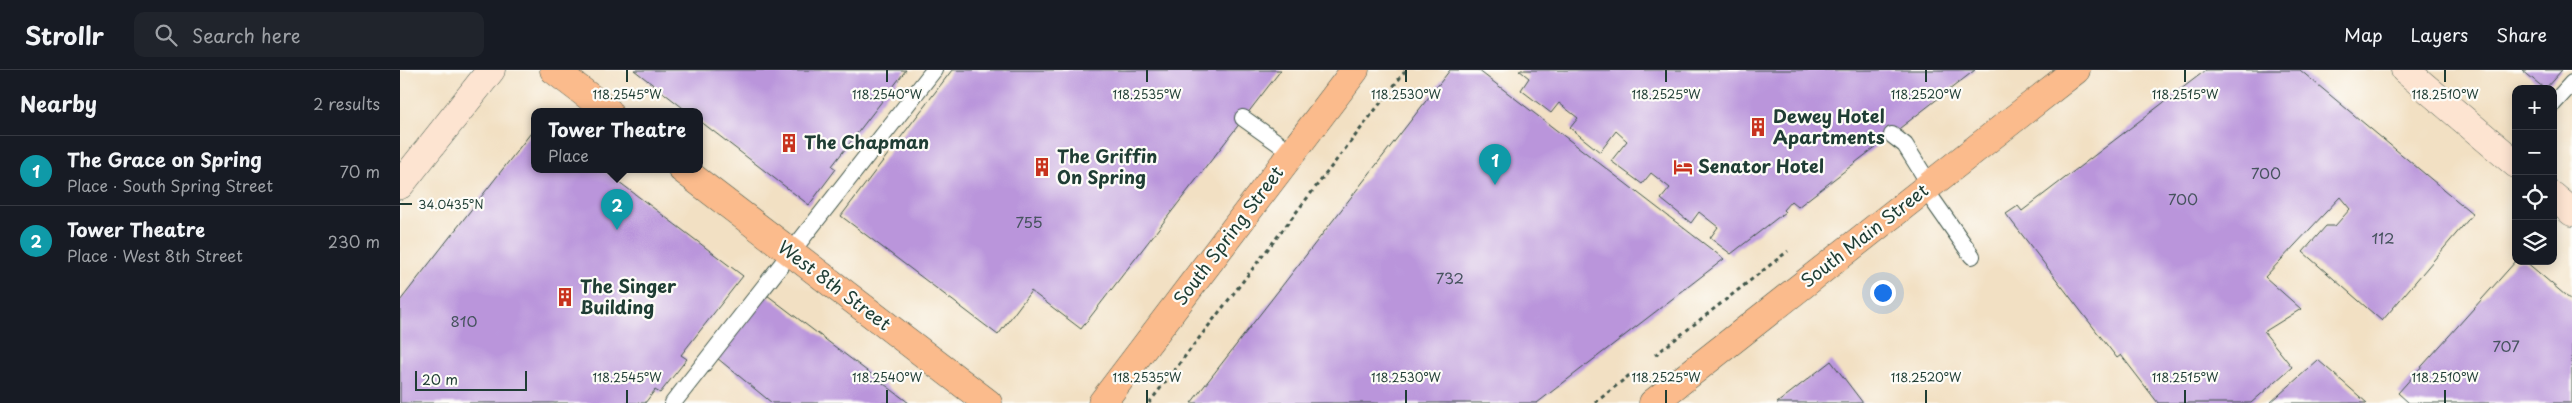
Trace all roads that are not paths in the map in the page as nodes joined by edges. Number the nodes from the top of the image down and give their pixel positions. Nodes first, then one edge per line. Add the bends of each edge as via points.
1 (491, 70) edge
2 (554, 70) edge
3 (934, 70) edge
4 (1355, 70) edge
5 (2076, 70) edge
6 (2405, 70) edge
7 (2572, 83) edge
8 (2557, 100) edge
9 (604, 108) edge
10 (1243, 118) dead end
11 (1892, 135) dead end
12 (1292, 153) junction
13 (2512, 155) edge
14 (687, 173) edge
15 (400, 185) edge
16 (1927, 187) junction
17 (2557, 199) edge
18 (2572, 212) edge
19 (792, 254) junction
20 (1972, 256) dead end
21 (673, 403) edge
22 (988, 403) edge
23 (1102, 403) edge
24 (1653, 403) edge

1 - 15 main road
2 - 9 main road
3 - 19 lane
4 - 12 main road, South Spring Street
5 - 16 main road, South Main Street
6 - 13 main road
7 - 8 lane
10 - 12 lane
11 - 16 lane via 1905,144
12 - 23 main road, South Spring Street
14 - 19 main road, West 8th Street
16 - 20 lane
16 - 24 main road, South Main Street
17 - 18 main road
19 - 21 lane
19 - 22 main road, West 8th Street

